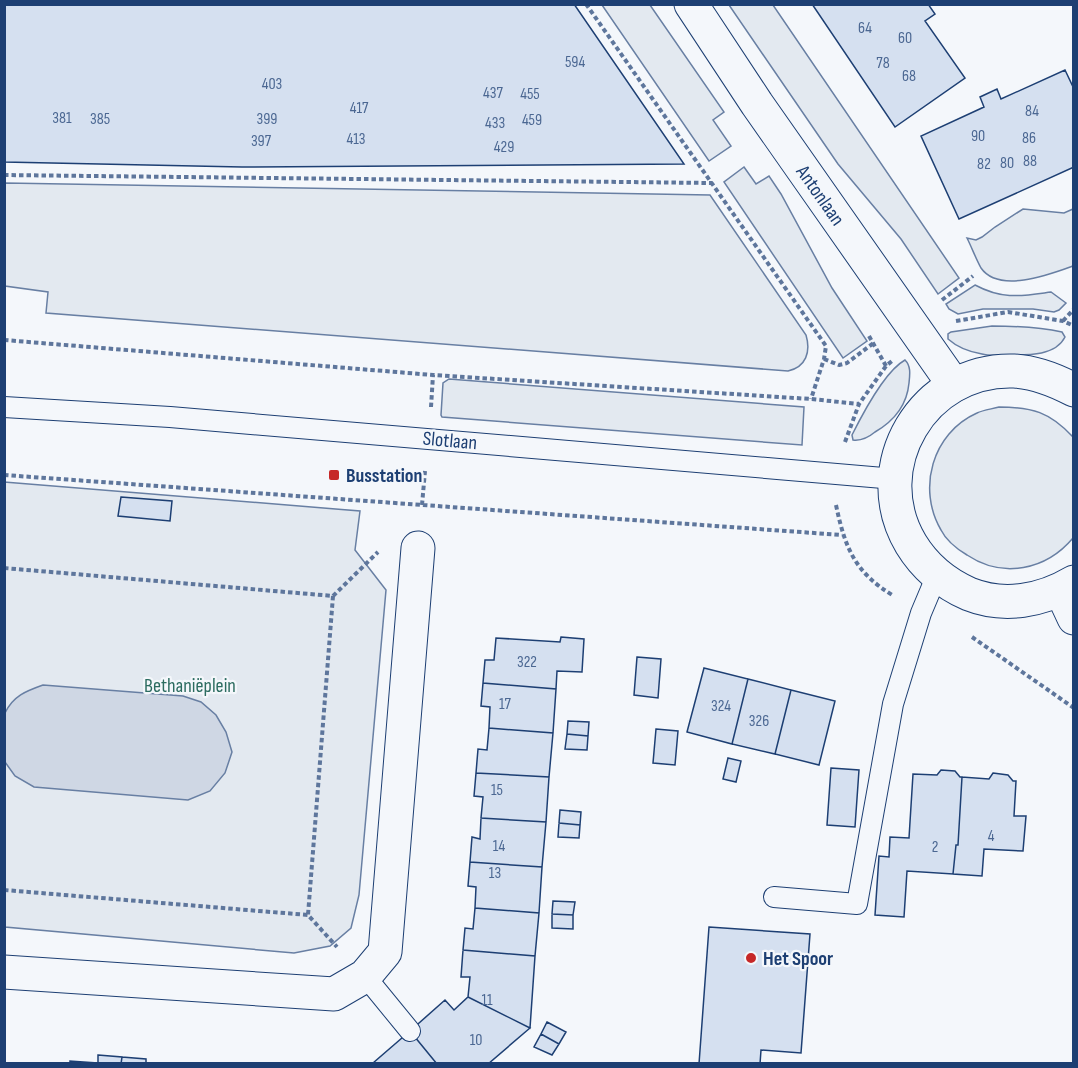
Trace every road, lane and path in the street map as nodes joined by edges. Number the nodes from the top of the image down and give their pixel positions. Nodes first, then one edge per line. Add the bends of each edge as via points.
1 (586, 4) edge
2 (691, 4) edge
3 (4, 175) edge
4 (712, 183) junction
5 (1074, 309) edge
6 (1074, 326) edge
7 (4, 340) edge
8 (954, 385) junction
9 (1073, 390) edge
10 (811, 399) junction
11 (859, 404) dead end
12 (4, 406) edge
13 (4, 474) edge
14 (895, 479) junction
15 (842, 535) dead end
16 (385, 545) dead end
17 (418, 548) dead end
18 (4, 568) edge
19 (937, 575) junction
20 (333, 596) junction
21 (1069, 597) edge
22 (964, 632) dead end
23 (1074, 708) edge
24 (4, 890) edge
25 (774, 897) dead end
26 (4, 972) edge
27 (365, 976) junction
28 (410, 1031) dead end

1 - 4 path
2 - 8 street, Antonlaan
3 - 4 path
4 - 10 path via 826,346
5 - 6 path via 1063,321
7 - 10 path via 433,375
8 - 9 street via 993,372 1014,371 1055,380
8 - 14 street via 938,396 912,425 897,460
10 - 11 path
12 - 14 lane, Slotlaan
13 - 15 path
14 - 19 street via 896,506 904,532 918,556
16 - 20 path
17 - 27 street via 385,952
18 - 20 path
19 - 21 street via 955,588 997,601
19 - 25 lane via 893,704 857,904
20 - 24 path via 308,915
22 - 23 path
26 - 27 street via 334,994
27 - 28 lane

